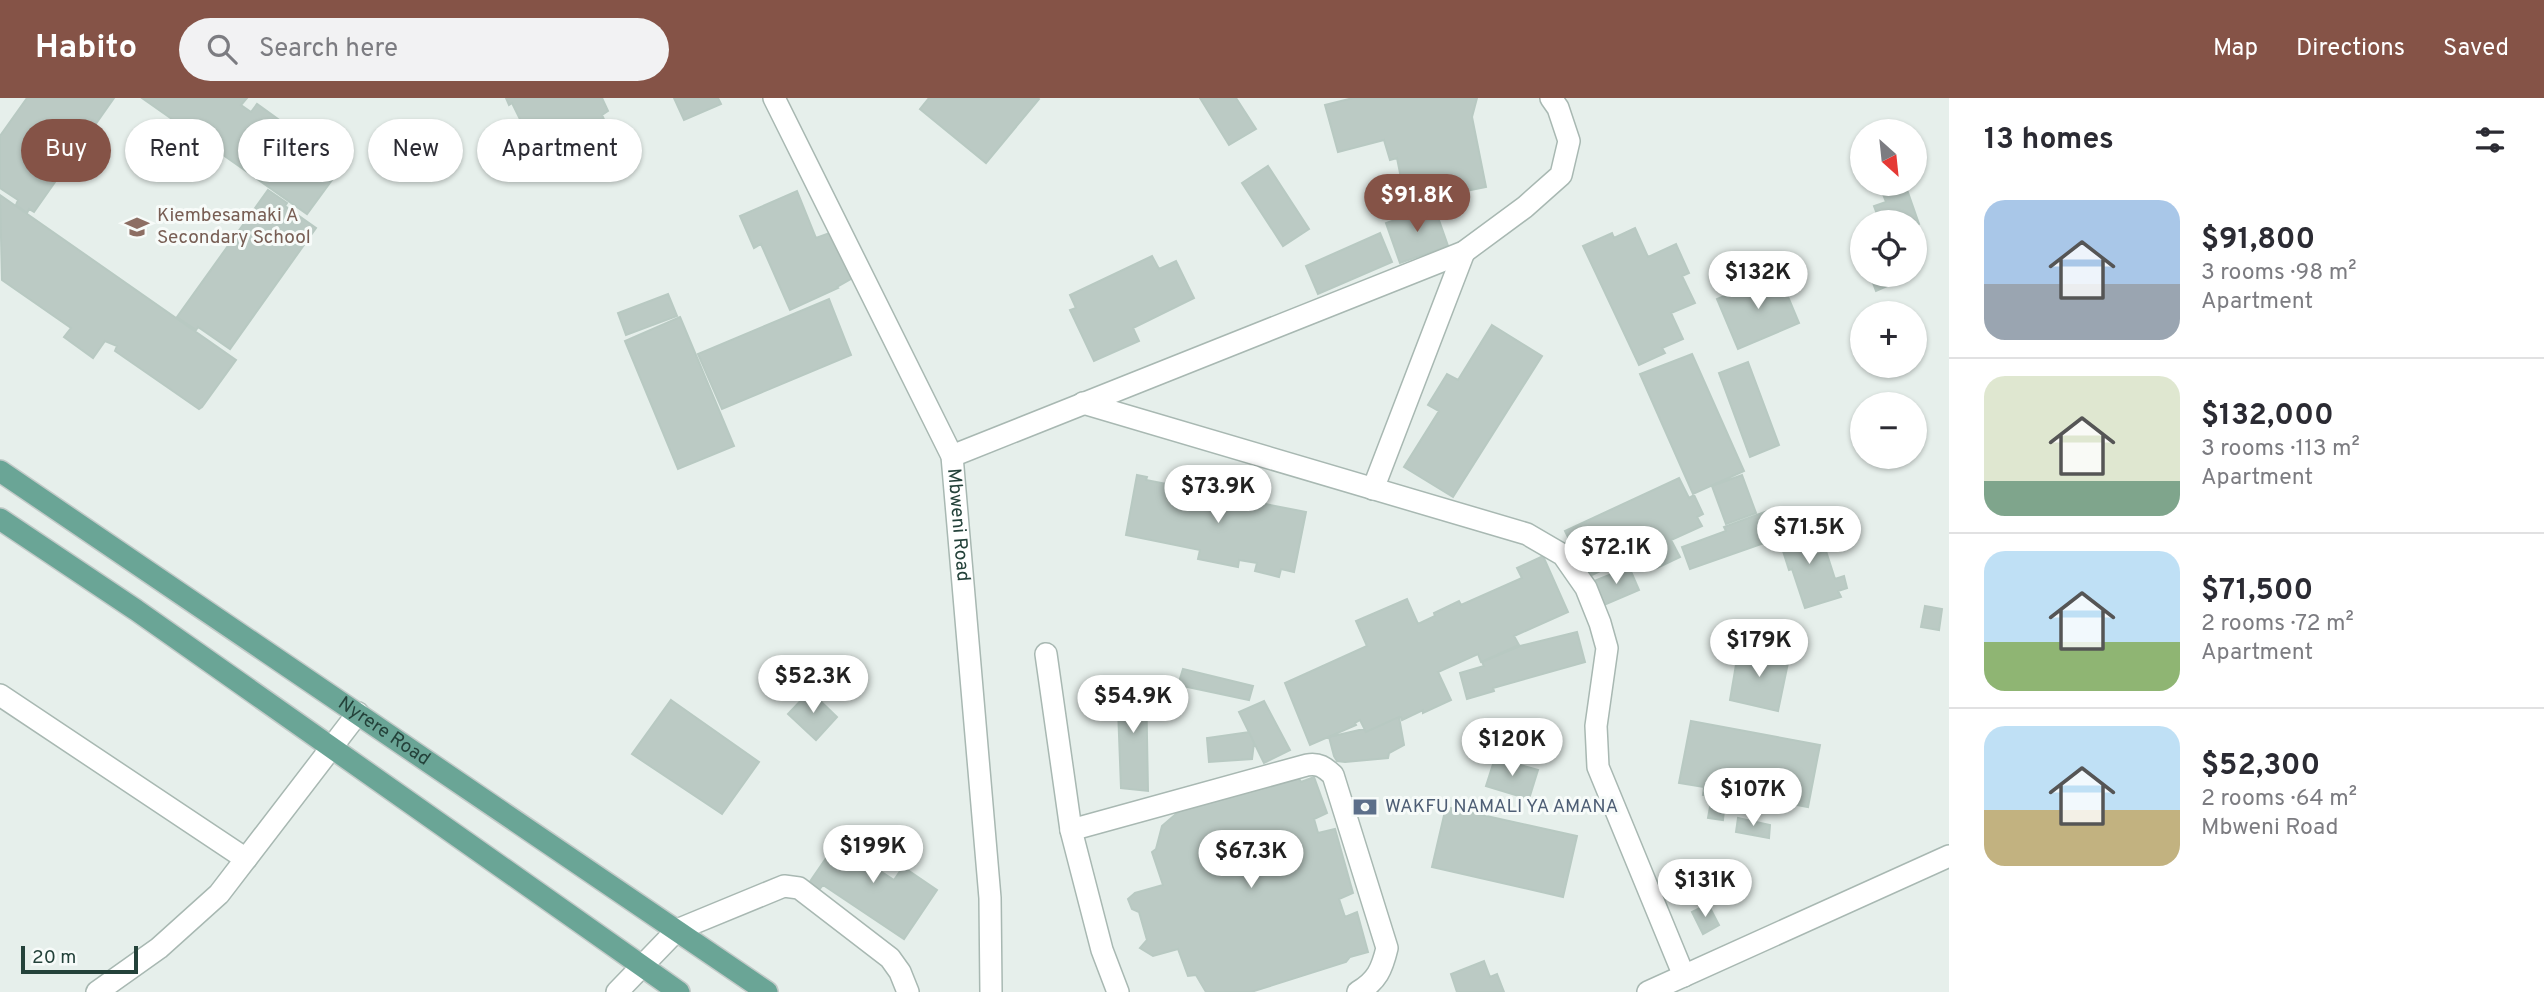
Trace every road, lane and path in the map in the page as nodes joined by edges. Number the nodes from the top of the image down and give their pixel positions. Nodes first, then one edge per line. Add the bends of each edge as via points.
1 (774, 98) edge
2 (1551, 98) edge
3 (1464, 252) junction
4 (1083, 403) junction
5 (952, 456) junction
6 (0, 471) edge
7 (1373, 489) junction
8 (0, 519) edge
9 (1046, 654) dead end
10 (0, 695) edge
11 (358, 713) junction
12 (331, 747) junction
13 (1071, 830) junction
14 (1949, 856) edge
15 (246, 859) junction
16 (677, 930) junction
17 (642, 967) junction
18 (1685, 976) junction
19 (97, 992) edge
20 (617, 992) edge
21 (679, 992) edge
22 (767, 992) edge
23 (908, 992) edge
24 (991, 992) edge
25 (1118, 992) edge
26 (1358, 992) edge
27 (1648, 992) edge

1 - 5 street, Mbweni Road
2 - 3 street via 1569,141 1561,175
3 - 4 street
3 - 7 street
4 - 5 street
4 - 7 street
5 - 24 street, Mbweni Road via 990,898
6 - 11 main road, Nyrere Road
7 - 18 street via 1527,534 1563,555 1586,588 1607,648 1596,726 1598,767
8 - 12 main road
9 - 13 street
10 - 15 street
11 - 12 street
11 - 16 main road, Nyrere Road
12 - 15 street
12 - 17 main road
13 - 25 street via 1102,950
13 - 26 street via 1307,765 1324,766 1333,775 1387,948 1376,980
14 - 18 street
15 - 19 street via 219,894 169,939
16 - 17 street
16 - 22 main road, Nyrere Road
16 - 23 street via 784,886 799,888 890,958
17 - 20 street
17 - 21 main road
18 - 27 street

